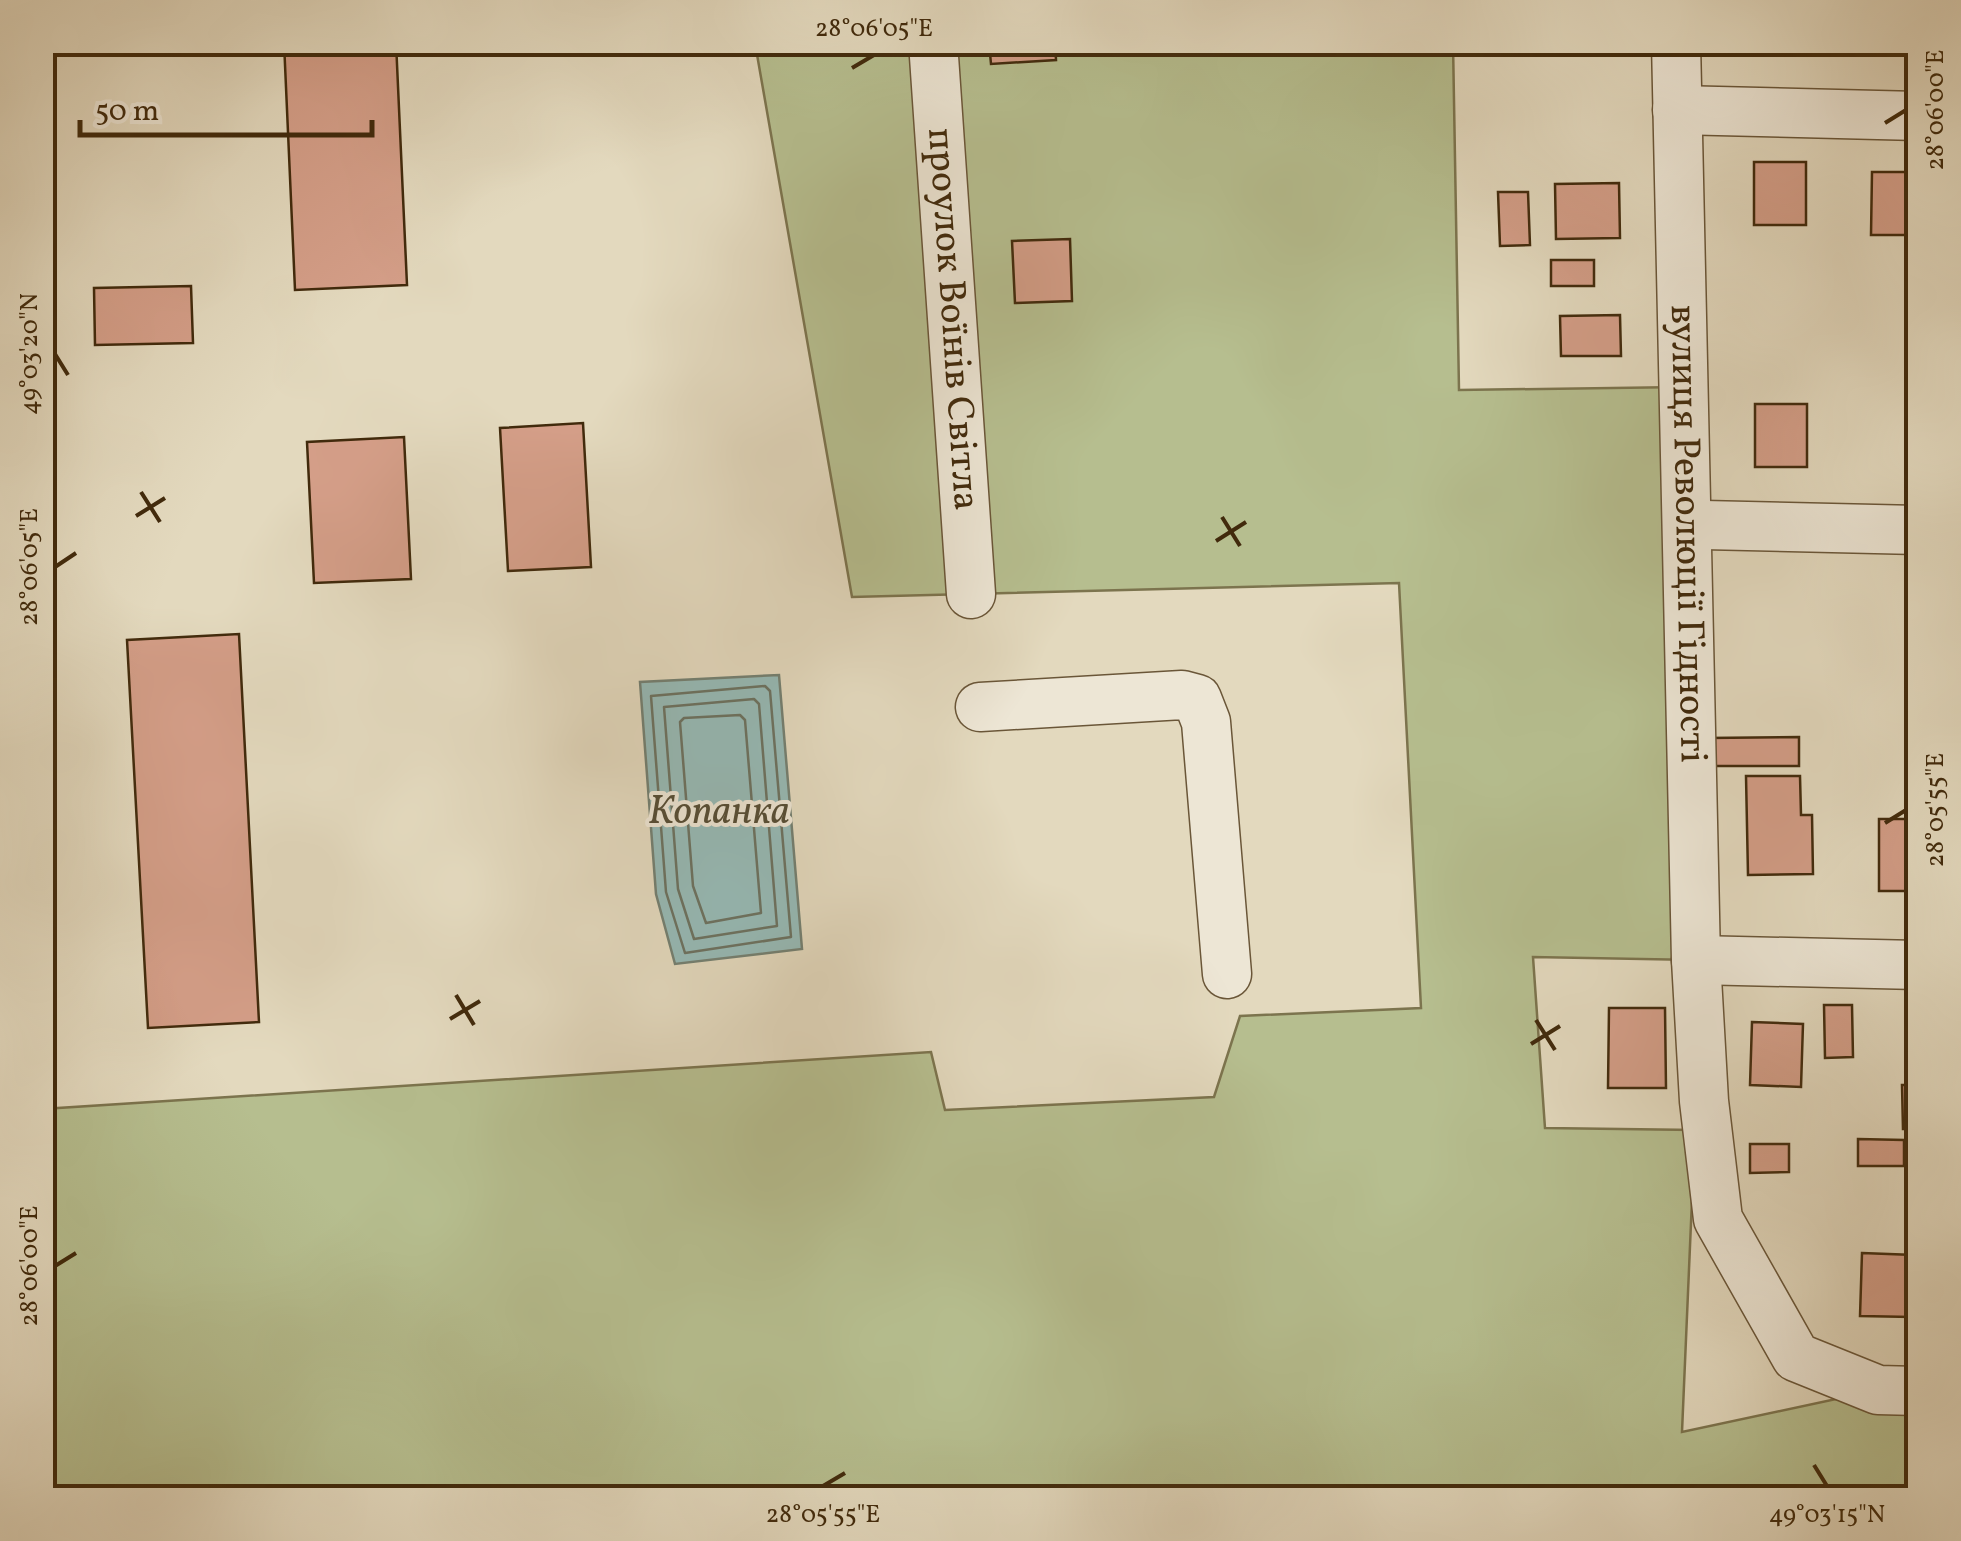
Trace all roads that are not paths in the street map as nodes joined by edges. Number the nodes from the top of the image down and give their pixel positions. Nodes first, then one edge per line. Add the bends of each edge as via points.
1 (932, 42) edge
2 (1676, 42) edge
3 (1676, 110) junction
4 (1918, 116) edge
5 (1704, 526) dead end
6 (1918, 530) edge
7 (971, 594) dead end
8 (980, 707) dead end
9 (1696, 960) junction
10 (1918, 965) edge
11 (1227, 974) dead end
12 (1898, 1390) edge

1 - 7 street, проулок Воїнів Світла
2 - 3 street, вулиця Революції Гідності
3 - 4 street
3 - 9 street, вулиця Революції Гідності
5 - 6 street
8 - 11 street via 1197,699 1206,722
9 - 10 street
9 - 12 street, вулиця Революції Гідності via 1718,1220 1796,1357

